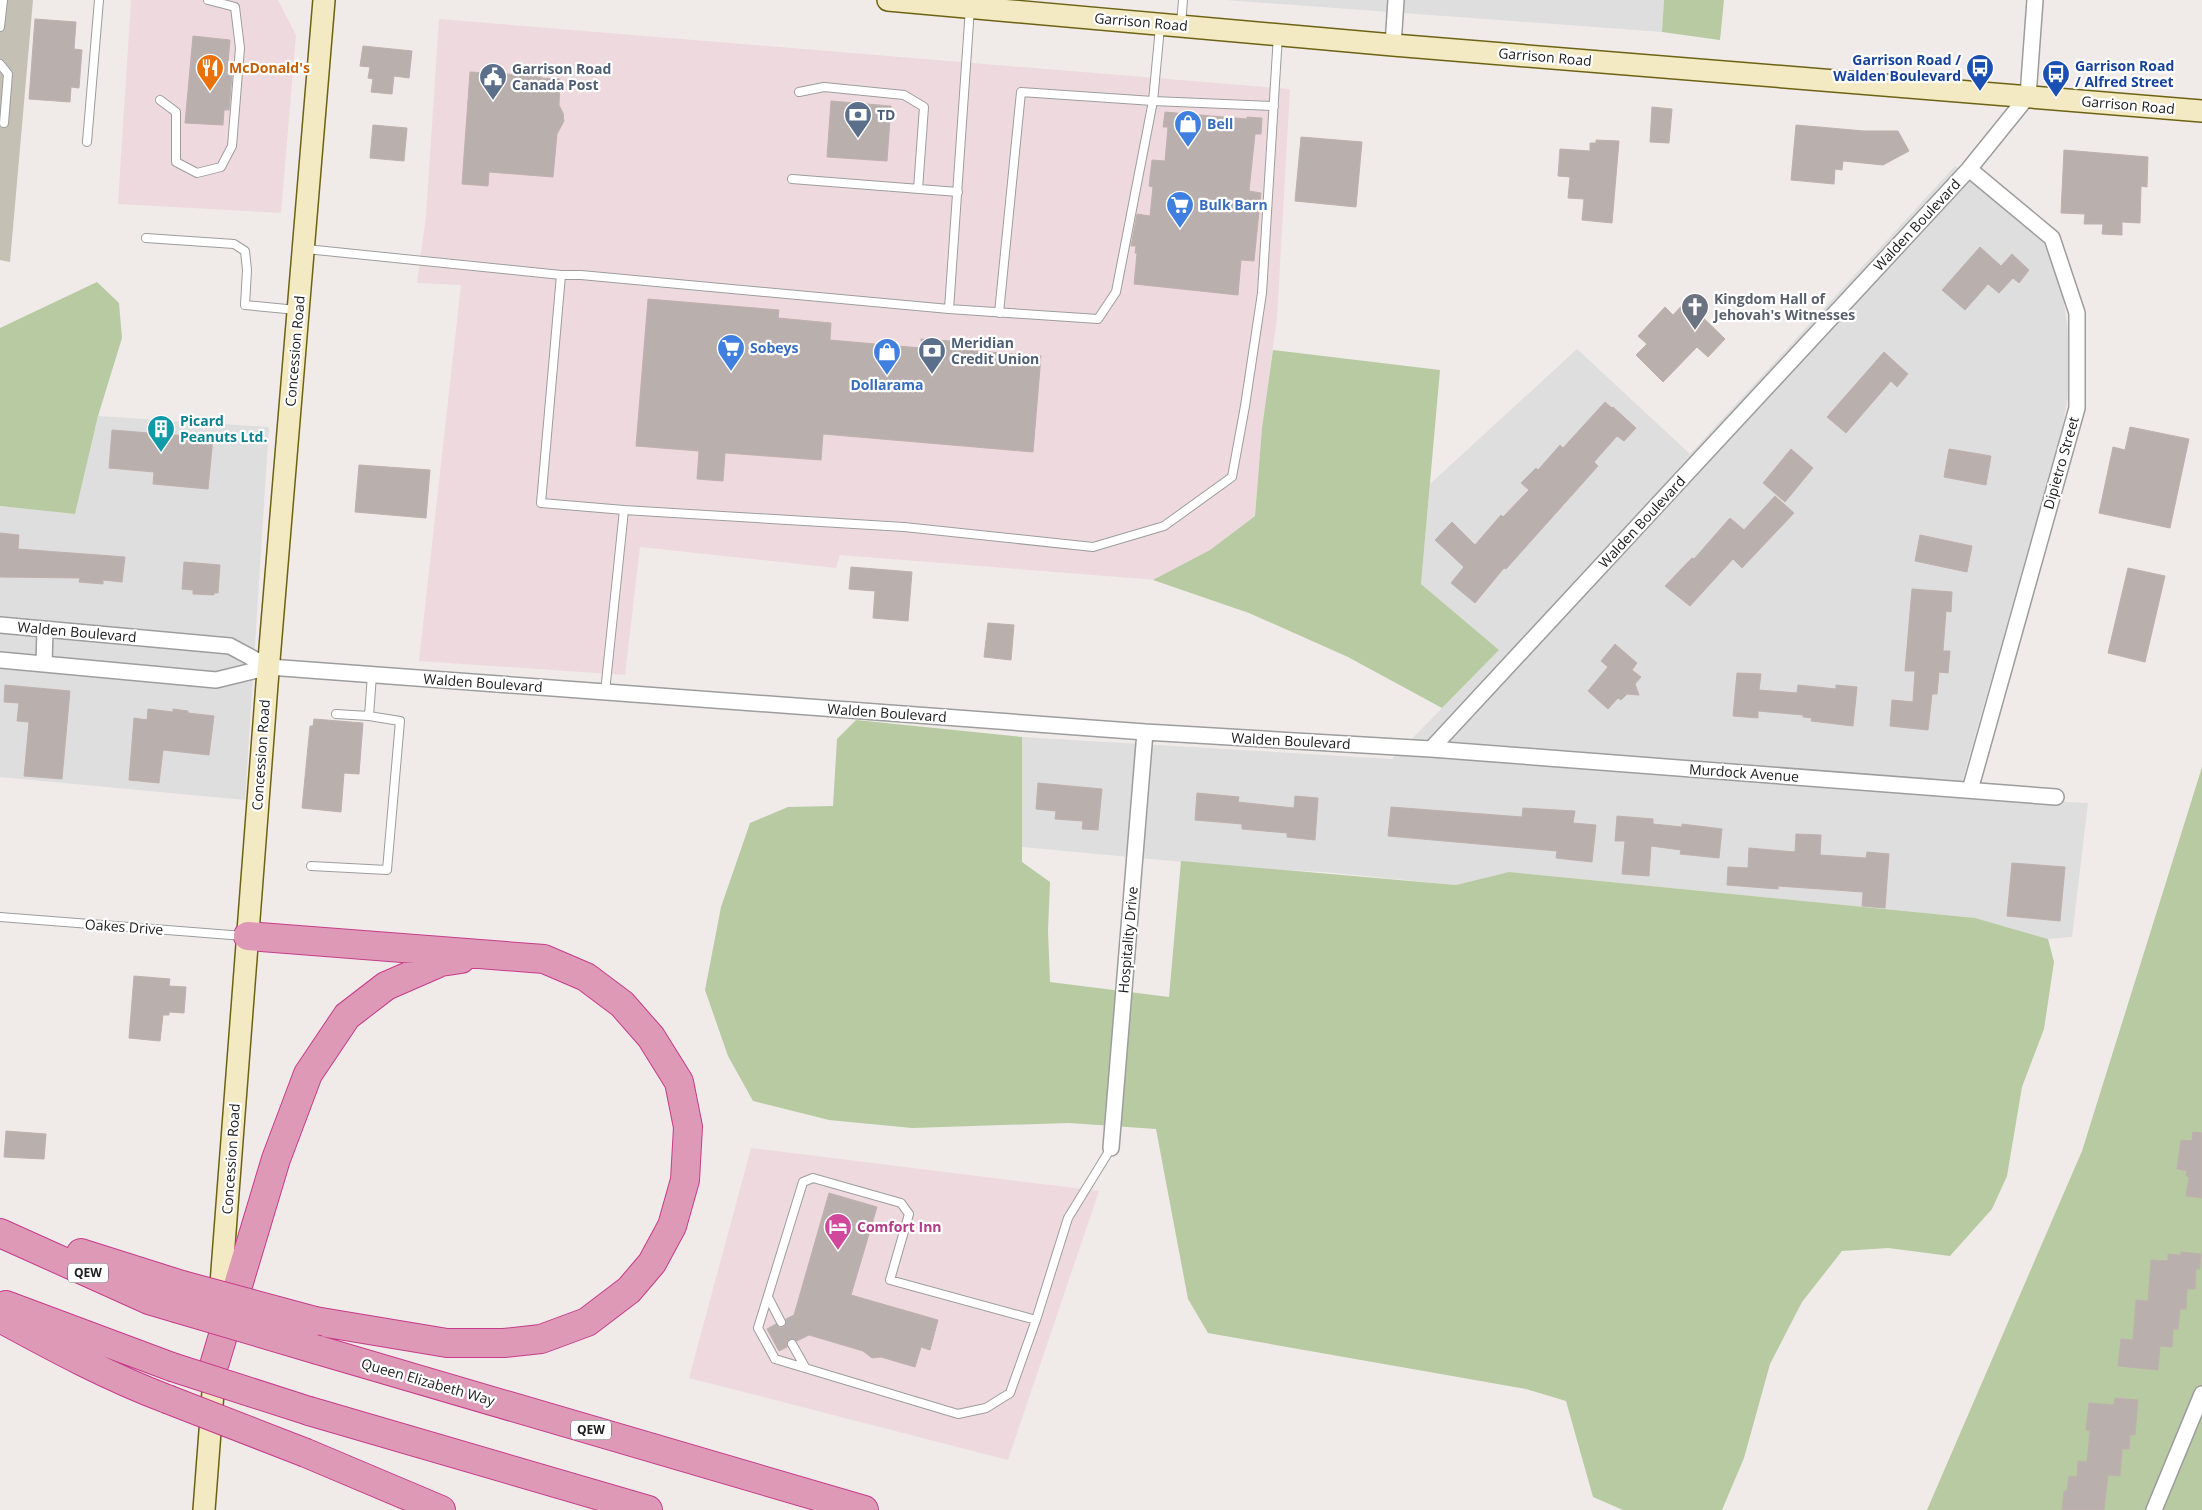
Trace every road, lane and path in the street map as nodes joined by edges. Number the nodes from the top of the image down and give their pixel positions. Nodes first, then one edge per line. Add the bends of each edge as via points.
1 (3, 0) edge
2 (99, 0) edge
3 (208, 0) edge
4 (324, 0) edge
5 (888, 0) edge
6 (1183, 0) edge
7 (1396, 0) edge
8 (2035, 0) edge
9 (970, 4) edge
10 (1170, 25) junction
11 (0, 27) edge
12 (1278, 34) junction
13 (1393, 45) junction
14 (0, 64) edge
15 (799, 92) dead end
16 (2028, 96) junction
17 (160, 100) dead end
18 (1152, 101) junction
19 (1274, 106) junction
20 (2202, 111) edge
21 (4, 123) dead end
22 (87, 142) dead end
23 (1969, 169) junction
24 (792, 179) dead end
25 (918, 189) junction
26 (958, 192) junction
27 (146, 238) dead end
28 (304, 249) junction
29 (561, 275) junction
30 (299, 310) junction
31 (949, 310) junction
32 (999, 313) junction
33 (624, 510) junction
34 (0, 625) edge
35 (45, 630) junction
36 (0, 660) edge
37 (44, 664) junction
38 (269, 667) junction
39 (372, 675) junction
40 (604, 692) junction
41 (336, 714) dead end
42 (369, 716) junction
43 (1145, 732) junction
44 (1431, 749) junction
45 (1970, 790) junction
46 (2056, 797) dead end
47 (311, 866) dead end
48 (0, 917) edge
49 (248, 936) junction
50 (494, 954) junction
51 (1111, 1148) joint
52 (0, 1228) edge
53 (0, 1233) edge
54 (179, 1297) junction
55 (768, 1297) junction
56 (0, 1303) edge
57 (0, 1318) edge
58 (1036, 1320) junction
59 (781, 1322) dead end
60 (792, 1344) dead end
61 (215, 1362) junction
62 (805, 1367) junction
63 (2202, 1394) edge
64 (204, 1510) edge
65 (442, 1510) edge
66 (648, 1510) edge
67 (864, 1510) edge
68 (2154, 1510) edge

1 - 11 lane
2 - 22 lane
3 - 17 lane via 235,7 240,48 232,146 221,167 197,173 176,162 176,112
4 - 28 street, Concession Road
5 - 9 street, Garrison Road
6 - 10 lane
7 - 13 street
8 - 16 street
9 - 10 street, Garrison Road
9 - 26 lane
10 - 12 street, Garrison Road
10 - 18 lane
12 - 13 street, Garrison Road
12 - 19 lane
13 - 16 street, Garrison Road
14 - 21 lane via 8,74
15 - 25 lane via 824,87 904,95 924,107
16 - 20 street, Garrison Road
16 - 23 street, Walden Boulevard
18 - 19 lane
18 - 32 lane via 1116,292 1098,319
18 - 32 lane via 1021,92
19 - 33 lane via 1262,293 1232,477 1164,526 1093,547 904,527
23 - 44 street, Walden Boulevard
23 - 45 street, Dipietro Street via 2052,238 2077,313 2077,408
24 - 25 lane
25 - 26 lane
26 - 31 lane
27 - 30 lane via 234,244 245,252 245,305
28 - 29 lane
28 - 30 street, Concession Road
29 - 31 lane
29 - 33 lane via 541,503
30 - 38 street, Concession Road
31 - 32 lane
33 - 40 lane
34 - 35 street, Walden Boulevard
35 - 37 street
35 - 38 street, Walden Boulevard via 230,646
36 - 37 street, Walden Boulevard
37 - 38 street, Walden Boulevard via 216,680
38 - 39 street, Walden Boulevard
38 - 49 street, Concession Road
39 - 40 street, Walden Boulevard
39 - 42 lane
40 - 43 street, Walden Boulevard
41 - 42 lane
42 - 47 lane via 400,721 388,870
43 - 44 street, Walden Boulevard
43 - 51 street, Hospitality Drive
44 - 45 street, Murdock Avenue
45 - 46 street, Murdock Avenue
48 - 49 lane, Oakes Drive
49 - 50 highway
49 - 61 street, Concession Road
50 - 54 highway, bridge via 544,959 586,977 622,1004 651,1037 679,1082 688,1127 685,1180 672,1226 652,1263 629,1290 587,1322 541,1339 504,1343 447,1343
50 - 61 highway via 441,962 386,986 348,1016 308,1074 276,1159
51 - 58 lane via 1068,1218
52 - 54 highway
53 - 54 highway, Queen Elizabeth Way / QEW via 149,1300
54 - 67 highway, Queen Elizabeth Way / QEW, bridge via 318,1350
55 - 58 lane via 803,1182 813,1178 901,1203 909,1214 890,1280
55 - 59 lane
55 - 62 lane via 758,1328 762,1336 775,1359
56 - 66 highway, bridge via 172,1367 309,1411
57 - 65 highway, bridge via 125,1383
58 - 62 lane via 1010,1393 986,1408 958,1414
60 - 62 lane
61 - 64 street, Concession Road
63 - 68 street

